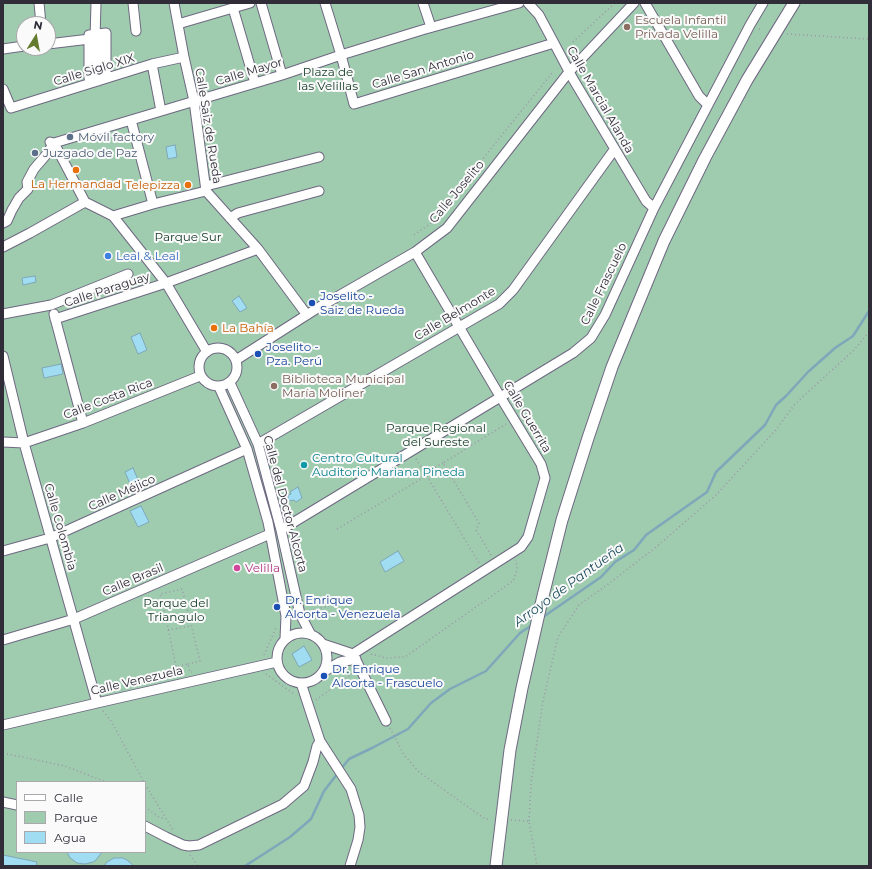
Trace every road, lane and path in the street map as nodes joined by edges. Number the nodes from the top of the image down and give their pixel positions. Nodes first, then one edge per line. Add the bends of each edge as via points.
1 (39, 3) edge
2 (96, 3) edge
3 (133, 3) edge
4 (174, 3) edge
5 (250, 3) edge
6 (261, 3) edge
7 (325, 3) edge
8 (423, 3) edge
9 (519, 3) edge
10 (528, 3) edge
11 (615, 3) edge
12 (634, 3) edge
13 (645, 3) edge
14 (763, 3) edge
15 (794, 3) edge
16 (233, 8) junction
17 (40, 16) edge
18 (178, 24) junction
19 (431, 28) junction
20 (136, 31) dead end
21 (788, 34) dead end
22 (93, 37) junction
23 (869, 39) edge
24 (573, 42) dead end
25 (56, 43) edge
26 (554, 43) junction
27 (16, 47) edge
28 (3, 49) edge
29 (341, 55) junction
30 (184, 58) junction
31 (152, 64) junction
32 (553, 72) dead end
33 (569, 72) junction
34 (282, 75) junction
35 (94, 80) junction
36 (255, 83) junction
37 (3, 89) edge
38 (194, 101) junction
39 (708, 105) junction
40 (161, 112) junction
41 (131, 120) junction
42 (52, 142) junction
43 (614, 150) junction
44 (318, 157) dead end
45 (206, 189) junction
46 (319, 191) dead end
47 (85, 202) junction
48 (153, 204) junction
49 (654, 208) junction
50 (112, 216) junction
51 (230, 218) junction
52 (3, 223) edge
53 (414, 234) dead end
54 (3, 247) edge
55 (258, 249) junction
56 (415, 252) junction
57 (128, 274) dead end
58 (166, 283) junction
59 (51, 305) junction
60 (3, 314) edge
61 (307, 315) junction
62 (55, 319) junction
63 (459, 327) junction
64 (869, 332) edge
65 (207, 352) junction
66 (3, 356) edge
67 (236, 360) junction
68 (200, 376) junction
69 (230, 383) junction
70 (219, 387) junction
71 (501, 398) junction
72 (514, 419) junction
73 (84, 423) junction
74 (3, 442) edge
75 (24, 443) junction
76 (258, 444) junction
77 (247, 449) junction
78 (412, 452) junction
79 (443, 463) junction
80 (425, 473) junction
81 (426, 476) junction
82 (337, 529) dead end
83 (281, 530) junction
84 (270, 534) junction
85 (50, 538) junction
86 (3, 551) edge
87 (512, 554) junction
88 (496, 564) junction
89 (484, 571) junction
90 (167, 587) dead end
91 (170, 592) junction
92 (185, 600) junction
93 (162, 604) junction
94 (329, 606) dead end
95 (308, 612) dead end
96 (74, 619) junction
97 (278, 624) dead end
98 (191, 626) junction
99 (168, 630) junction
100 (310, 634) junction
101 (285, 639) junction
102 (3, 640) edge
103 (323, 644) junction
104 (369, 653) dead end
105 (355, 657) junction
106 (263, 658) dead end
107 (277, 662) junction
108 (188, 664) junction
109 (360, 668) junction
110 (196, 671) dead end
111 (323, 672) junction
112 (264, 673) dead end
113 (301, 683) junction
114 (295, 694) dead end
115 (307, 702) junction
116 (97, 703) junction
117 (386, 721) dead end
118 (3, 725) edge
119 (391, 731) dead end
120 (320, 741) junction
121 (3, 753) edge
122 (103, 781) edge
123 (143, 781) edge
124 (146, 786) edge
125 (3, 802) edge
126 (16, 805) edge
127 (146, 808) edge
128 (166, 819) junction
129 (501, 819) junction
130 (529, 821) junction
131 (146, 827) edge
132 (183, 845) junction
133 (198, 866) edge
134 (350, 866) edge
135 (496, 866) edge
136 (537, 866) edge

1 - 17 street
2 - 22 street
3 - 20 street
4 - 18 street, Calle Saiz de Rueda
5 - 16 street
6 - 34 street
7 - 29 street, Calle San Antonio
8 - 19 street
9 - 19 street, Calle Mayor
10 - 26 street, Calle Marcial Alanda
11 - 24 path
12 - 33 street, Calle Joselito
13 - 39 street via 699,96
14 - 39 street, Calle Frascuelo
15 - 129 main road via 747,80 705,158 664,241 612,367 562,520 543,596 510,750
16 - 18 street
16 - 36 street
18 - 30 street, Calle Saiz de Rueda
19 - 29 street, Calle Mayor
21 - 23 path
22 - 25 street
22 - 35 street via 98,38
26 - 29 street, Calle San Antonio via 354,104
26 - 33 street, Calle Marcial Alanda
27 - 28 street
29 - 34 street, Calle Mayor
30 - 31 street, Calle Siglo XIX
30 - 38 street, Calle Saiz de Rueda
31 - 35 street, Calle Siglo XIX
31 - 40 street
32 - 53 path via 430,224
33 - 43 street, Calle Marcial Alanda
33 - 56 street, Calle Joselito via 447,228
34 - 36 street, Calle Mayor
35 - 37 street, Calle Siglo XIX via 12,108
36 - 38 street, Calle Mayor
38 - 40 street, Calle Mayor
38 - 45 street, Calle Saiz de Rueda
39 - 49 street, Calle Frascuelo
40 - 41 street, Calle Mayor
41 - 42 street, Calle Mayor
41 - 48 street
42 - 47 street
42 - 52 street via 46,155 26,182 28,189 7,221
43 - 49 street, Calle Marcial Alanda via 646,201
43 - 63 street, Calle Belmonte via 513,290 499,304
44 - 45 street
45 - 48 street
45 - 51 street, Calle Saiz de Rueda
46 - 51 street via 238,213
47 - 50 street
47 - 54 street
48 - 50 street
49 - 71 street, Calle Frascuelo via 605,315 591,338 573,354
50 - 58 street
51 - 55 street, Calle Saiz de Rueda
55 - 58 street, Calle Paraguay
55 - 61 street, Calle Saiz de Rueda
56 - 61 street, Calle Joselito
56 - 63 street, Calle Guerrita
57 - 59 street
58 - 62 street, Calle Paraguay
58 - 65 street
59 - 60 street
59 - 62 street
61 - 67 street, Calle Joselito
62 - 73 street
63 - 71 street, Calle Guerrita
63 - 76 street, Calle Belmonte
64 - 130 path via 854,350 795,404 775,431 716,495 655,548 580,605 558,637 542,708 531,783
65 - 67 street via 215,348 224,349
65 - 68 street via 199,362
66 - 75 street, Calle Colombia
67 - 69 street via 237,373
68 - 70 street via 211,386
68 - 73 street, Calle Costa Rica
69 - 70 street
69 - 76 street, Calle del Doctor Alcorta
70 - 77 street, Calle del Doctor Alcorta
71 - 72 street, Calle Guerrita
71 - 78 street, Calle Frascuelo
72 - 79 path
72 - 87 street, Calle Guerrita via 541,464 545,478 528,537
73 - 75 street, Calle Costa Rica
74 - 75 street
75 - 85 street, Calle Colombia
76 - 83 street, Calle del Doctor Alcorta
77 - 84 street, Calle del Doctor Alcorta
77 - 85 street, Calle Méjico
78 - 80 path
78 - 83 street, Calle Frascuelo
79 - 80 path
79 - 88 path via 479,523 476,530
80 - 81 path
81 - 82 path
81 - 89 path
83 - 100 street, Calle del Doctor Alcorta via 300,614
84 - 96 street, Calle Brasil
84 - 101 street, Calle del Doctor Alcorta via 286,616
85 - 86 street, Calle Méjico
85 - 96 street, Calle Colombia
87 - 88 street, Calle Guerrita
87 - 104 path via 517,561 513,580 445,630 405,657 387,658
88 - 89 street, Calle Guerrita
89 - 105 street, Calle Guerrita
90 - 91 path
91 - 92 path via 182,589
91 - 93 path via 160,594
92 - 93 path
92 - 98 path
93 - 99 path
94 - 95 path
96 - 102 street, Calle Brasil
96 - 116 street, Calle Colombia
97 - 106 path
98 - 99 path
98 - 108 path via 200,661
99 - 108 path via 176,667
100 - 101 street via 301,632
100 - 103 street
101 - 107 street via 280,646
103 - 105 street
103 - 111 street via 327,657
105 - 109 street
105 - 111 street, Calle Guerrita
107 - 113 street via 286,678
107 - 116 street, Calle Venezuela
108 - 110 path via 190,672
109 - 115 path via 315,700
109 - 117 street
111 - 113 street via 310,682
112 - 114 path
113 - 115 street
115 - 120 street
116 - 118 street, Calle Venezuela
116 - 123 path via 110,721
119 - 129 path via 404,755 419,772 485,818
120 - 132 street via 304,786 283,804 200,845
120 - 134 street via 351,790 359,815 358,840
121 - 122 path via 65,766
124 - 128 path
125 - 126 street
127 - 128 path via 158,817
128 - 132 path
129 - 130 path
129 - 135 main road
130 - 136 path
131 - 132 street
132 - 133 path

